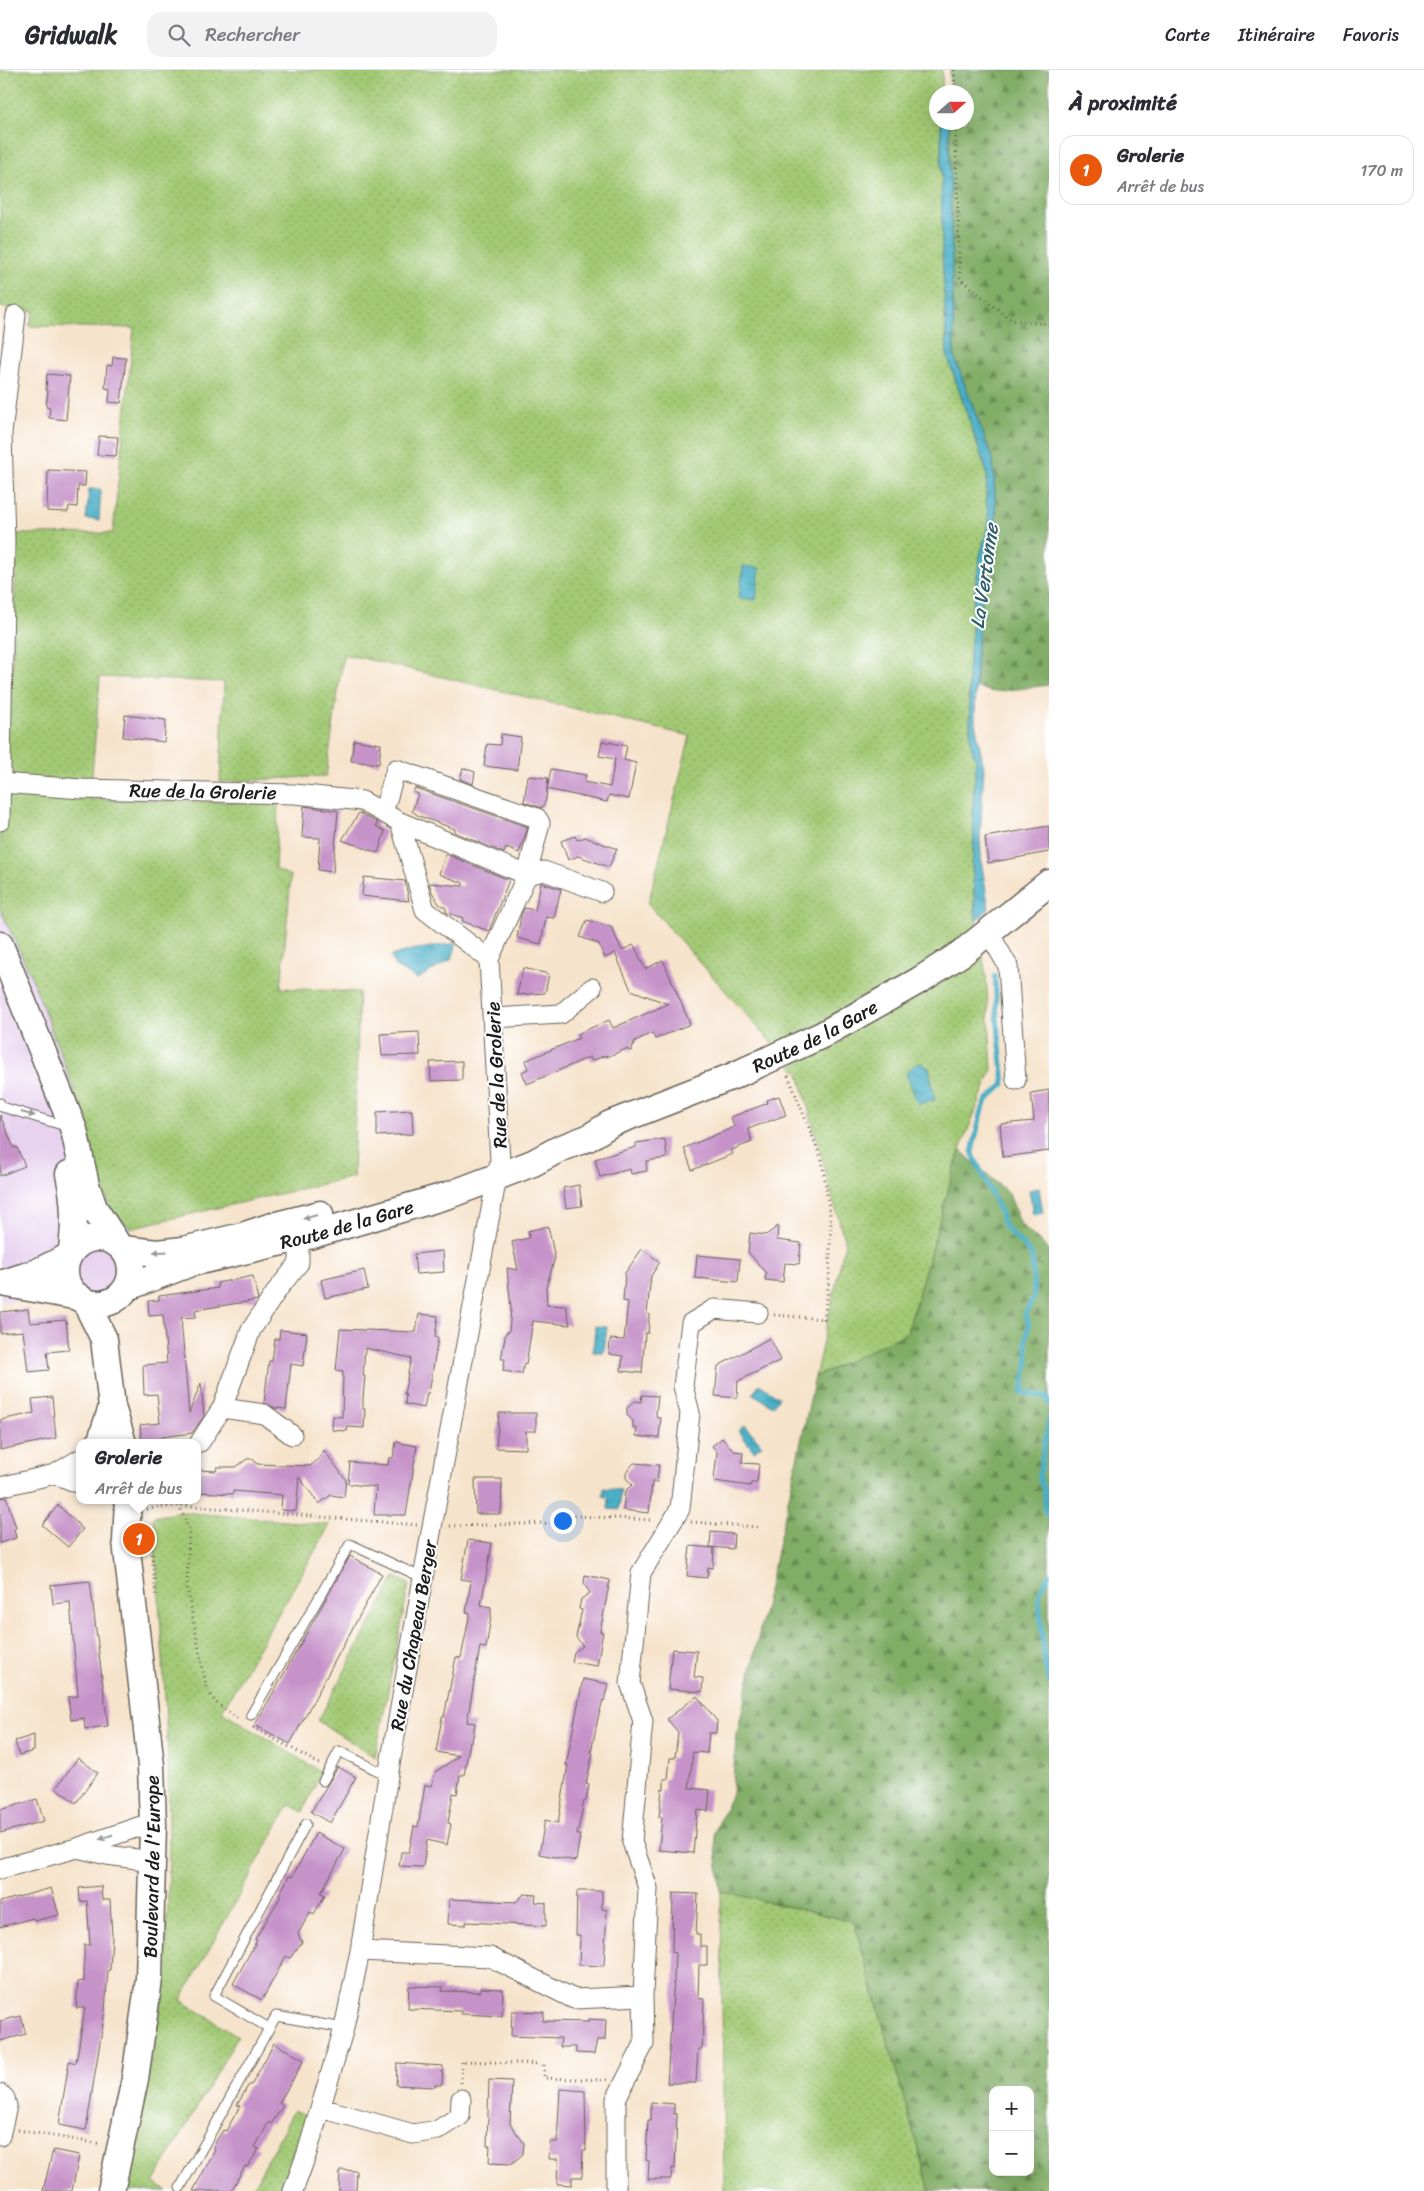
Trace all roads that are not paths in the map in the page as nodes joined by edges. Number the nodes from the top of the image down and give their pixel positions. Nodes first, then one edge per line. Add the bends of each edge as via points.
1 (16, 315) dead end
2 (1, 783) edge
3 (384, 813) junction
4 (0, 821) edge
5 (400, 822) junction
6 (527, 875) junction
7 (1049, 884) edge
8 (602, 892) dead end
9 (989, 933) junction
10 (2, 957) edge
11 (490, 959) junction
12 (592, 988) dead end
13 (493, 1018) junction
14 (52, 1074) junction
15 (1016, 1080) dead end
16 (0, 1103) edge
17 (59, 1124) junction
18 (499, 1169) junction
19 (299, 1238) junction
20 (120, 1245) junction
21 (70, 1254) junction
22 (1, 1283) edge
23 (123, 1293) junction
24 (82, 1299) junction
25 (758, 1313) road end
26 (104, 1339) junction
27 (112, 1407) junction
28 (222, 1408) junction
29 (292, 1436) dead end
30 (101, 1439) edge
31 (122, 1439) edge
32 (201, 1440) edge
33 (76, 1461) edge
34 (55, 1474) junction
35 (76, 1482) edge
36 (0, 1488) edge
37 (110, 1504) edge
38 (134, 1505) edge
39 (126, 1541) junction
40 (423, 1578) junction
41 (251, 1715) road end
42 (388, 1776) junction
43 (323, 1781) dead end
44 (306, 1824) dead end
45 (153, 1825) junction
46 (76, 1848) junction
47 (152, 1861) junction
48 (0, 1869) edge
49 (360, 1951) junction
50 (644, 1996) junction
51 (269, 2028) junction
52 (344, 2028) junction
53 (0, 2094) edge
54 (461, 2099) road end
55 (321, 2108) junction
56 (8, 2133) edge
57 (180, 2188) dead end
58 (616, 2190) edge
59 (111, 2191) edge
60 (293, 2191) edge

1 - 2 street via 2,434 5,542
2 - 3 street, Rue de la Grolerie via 82,789 295,794 362,801
2 - 4 street
3 - 5 street, Rue de la Grolerie
3 - 6 street via 396,769 537,818 540,823
5 - 6 street, Rue de la Grolerie
5 - 11 street via 425,910
6 - 8 street via 544,871
6 - 11 street, Rue de la Grolerie
7 - 9 street, Route de la Gare
9 - 15 street via 1008,966
9 - 18 street, Route de la Gare via 920,980 780,1056 610,1124 588,1138 559,1149 529,1151
10 - 14 street
11 - 13 street, Rue de la Grolerie
12 - 13 street via 560,1014
13 - 18 street, Rue de la Grolerie
14 - 17 street
14 - 20 street via 74,1130 94,1208
16 -> 17 lane via 2,1108
17 - 21 street via 76,1218
18 - 19 street, Route de la Gare via 450,1195
18 -> 20 street, Route de la Gare via 446,1180 183,1250 157,1253
18 - 40 street, Rue du Chapeau Berger
19 - 23 street, Route de la Gare via 191,1263
19 - 28 street via 299,1263 251,1330
20 - 21 street via 100,1237 92,1238 84,1240
20 - 23 street via 131,1264 132,1274
21 - 22 street via 37,1272
21 - 24 street via 66,1279 73,1292
22 - 24 street
23 - 24 street via 100,1304
23 - 26 street
24 - 26 street
25 - 50 street via 714,1309 691,1323 683,1386 690,1413 680,1509 641,1573 630,1683 643,1721 632,1842 648,1888
26 - 27 street
27 - 30 street
27 - 31 street
28 - 29 street via 264,1414
28 - 32 street
33 - 34 street
34 - 35 street
34 - 36 street
37 - 39 street, Boulevard de l'Europe
38 - 39 street, Boulevard de l'Europe
39 - 45 street, Boulevard de l'Europe via 151,1766
40 - 41 lane via 350,1544
40 - 42 street, Rue du Chapeau Berger
42 - 43 lane via 339,1751
42 - 49 street, Rue du Chapeau Berger
44 - 51 lane via 214,1996
45 -> 46 street via 133,1828
45 - 47 street, Boulevard de l'Europe
46 - 47 street
46 - 48 street
47 - 59 street, Boulevard de l'Europe via 148,1979 135,2079
49 - 50 street via 490,1957 574,1999
49 - 52 street, Rue du Chapeau Berger
50 - 58 street via 644,2044 616,2099
51 - 52 lane via 276,2016
51 - 57 lane
52 - 55 street, Rue du Chapeau Berger
53 - 56 street via 7,2106
54 - 55 street via 460,2116 438,2130 413,2134
55 - 60 street, Rue du Chapeau Berger

